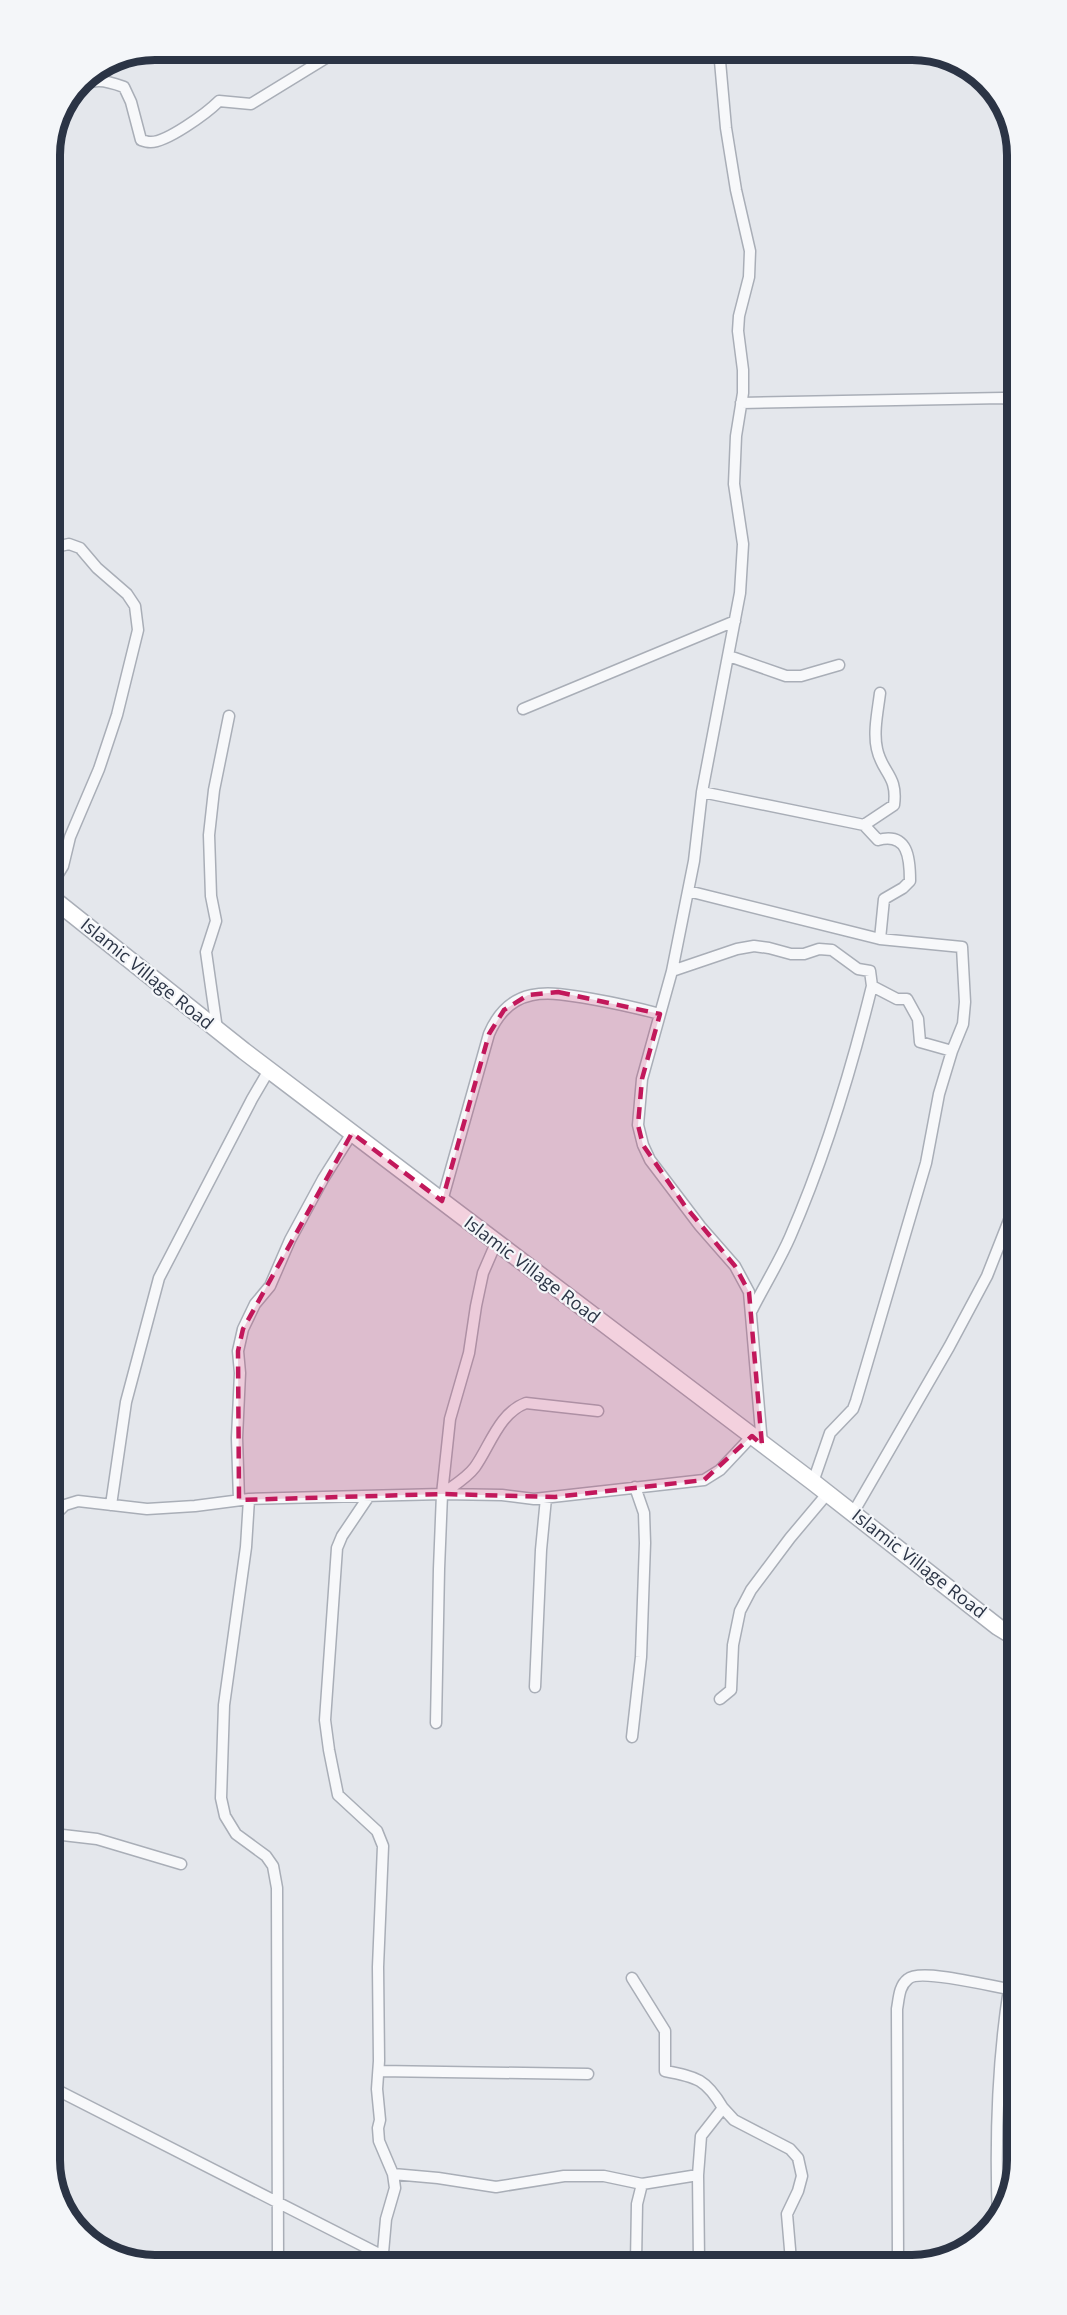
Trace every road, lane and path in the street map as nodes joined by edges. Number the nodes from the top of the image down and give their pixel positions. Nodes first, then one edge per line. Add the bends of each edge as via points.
1 (323, 60) edge
2 (720, 60) edge
3 (95, 82) edge
4 (1007, 400) edge
5 (741, 403) junction
6 (60, 546) edge
7 (735, 621) junction
8 (729, 656) junction
9 (838, 664) dead end
10 (880, 693) dead end
11 (523, 709) dead end
12 (229, 716) dead end
13 (702, 792) junction
14 (864, 825) junction
15 (60, 871) edge
16 (688, 891) junction
17 (60, 904) edge
18 (880, 939) junction
19 (672, 971) junction
20 (872, 986) junction
21 (660, 1014) junction
22 (217, 1029) junction
23 (952, 1051) junction
24 (269, 1070) junction
25 (352, 1133) junction
26 (442, 1202) junction
27 (1007, 1225) edge
28 (496, 1243) junction
29 (752, 1310) junction
30 (598, 1412) dead end
31 (757, 1440) junction
32 (813, 1482) junction
33 (635, 1487) junction
34 (442, 1494) junction
35 (828, 1494) junction
36 (369, 1496) junction
37 (546, 1498) junction
38 (244, 1499) junction
39 (60, 1502) edge
40 (65, 1504) junction
41 (111, 1505) junction
42 (60, 1510) edge
43 (853, 1513) junction
44 (1007, 1632) edge
45 (535, 1687) dead end
46 (720, 1699) dead end
47 (436, 1723) dead end
48 (632, 1737) dead end
49 (60, 1835) edge
50 (181, 1864) dead end
51 (632, 1978) dead end
52 (1007, 1989) edge
53 (1007, 2001) edge
54 (379, 2071) junction
55 (588, 2074) dead end
56 (60, 2092) edge
57 (723, 2108) junction
58 (393, 2174) junction
59 (698, 2175) junction
60 (642, 2184) junction
61 (277, 2202) junction
62 (997, 2202) edge
63 (278, 2255) edge
64 (373, 2255) edge
65 (382, 2255) edge
66 (636, 2255) edge
67 (699, 2255) edge
68 (790, 2255) edge
69 (898, 2255) edge

1 - 3 street via 251,104 219,101 204,115 151,143 141,140 124,87 105,80
2 - 5 street via 726,128 750,251 738,331 743,370
4 - 5 street
5 - 7 street via 734,484 743,544
6 - 15 street via 80,548 128,594 135,606 138,630 117,715
7 - 8 street
7 - 11 street
8 - 9 street via 786,676 801,676
8 - 13 street
10 - 14 street via 877,750 896,792 894,805
12 - 22 street via 213,790 209,836 216,921 206,952
13 - 14 street
13 - 16 street
14 - 18 street via 878,840 899,841 907,851 910,870 910,881 884,899
16 - 18 street
16 - 19 street
17 - 22 street, Islamic Village Road
18 - 23 street via 962,947 963,1024
19 - 20 street via 754,946 791,954 832,950 848,964 870,971
19 - 21 street
20 - 23 street via 897,999 906,999 918,1019 920,1042
20 - 29 street via 821,1159 789,1238
21 - 26 street via 558,992 540,992 514,1001 496,1019 489,1034
21 - 29 street via 642,1079 638,1125 643,1144 684,1206 735,1266 749,1292
22 - 24 street, Islamic Village Road
23 - 32 street via 926,1163 856,1401 830,1433
24 - 25 street, Islamic Village Road
24 - 41 street via 159,1278 126,1402
25 - 26 street, Islamic Village Road
25 - 38 street via 243,1329 238,1351 237,1438
26 - 28 street, Islamic Village Road
27 - 43 street via 987,1276 949,1347
28 - 31 street, Islamic Village Road
28 - 34 street via 483,1273 469,1353 450,1419
29 - 31 street
30 - 34 street via 526,1403 518,1406 491,1438 474,1468
31 - 32 street, Islamic Village Road
31 - 33 street via 704,1480
32 - 35 street, Islamic Village Road
33 - 37 street
33 - 48 street via 644,1513 645,1543 641,1657
34 - 36 street
34 - 37 street
34 - 47 street
35 - 43 street, Islamic Village Road
35 - 46 street via 751,1590 740,1611 731,1690
36 - 38 street
36 - 54 street via 337,1548 325,1720 338,1795 377,1831 383,1846
37 - 45 street
38 - 41 street via 147,1509
38 - 61 street via 246,1547 224,1705 221,1798 225,1816 236,1834 273,1866 277,1888
39 - 40 street
40 - 41 street via 78,1501
40 - 42 street
43 - 44 street, Islamic Village Road
49 - 50 street via 97,1839
51 - 57 street via 665,2031 665,2071 703,2083 712,2089
52 - 69 street via 916,1974 901,1988 897,2008
53 - 62 street via 999,2100
54 - 55 street
54 - 58 street via 379,2141
56 - 61 street
57 - 59 street via 700,2136
57 - 68 street via 734,2120 790,2149 798,2158 802,2176 787,2214
58 - 60 street via 496,2187 564,2176 604,2176
58 - 65 street via 395,2188 386,2219
59 - 60 street
59 - 67 street
60 - 66 street via 637,2204
61 - 63 street
61 - 64 street

